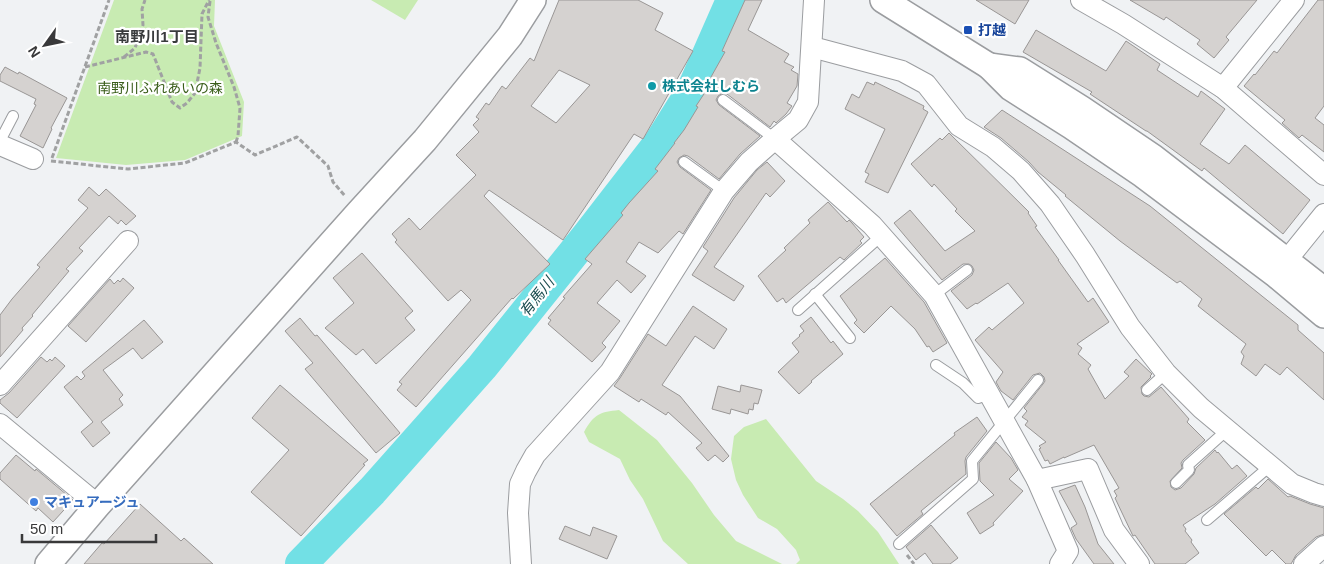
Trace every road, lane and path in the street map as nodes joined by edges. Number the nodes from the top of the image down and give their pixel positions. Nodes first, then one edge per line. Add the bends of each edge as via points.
1 (108, 0) edge
2 (144, 0) edge
3 (210, 0) edge
4 (533, 0) edge
5 (814, 0) edge
6 (883, 0) edge
7 (1081, 0) edge
8 (1294, 0) edge
9 (812, 47) junction
10 (123, 58) junction
11 (84, 67) junction
12 (1223, 88) junction
13 (723, 100) dead end
14 (13, 116) dead end
15 (774, 139) junction
16 (0, 141) edge
17 (236, 142) junction
18 (0, 145) edge
19 (33, 158) dead end
20 (684, 162) dead end
21 (1324, 175) edge
22 (333, 182) dead end
23 (724, 191) junction
24 (1324, 214) edge
25 (881, 236) junction
26 (128, 241) dead end
27 (1281, 267) junction
28 (967, 270) dead end
29 (1324, 290) edge
30 (815, 294) junction
31 (934, 295) junction
32 (798, 310) dead end
33 (1324, 315) edge
34 (850, 338) dead end
35 (936, 365) dead end
36 (1166, 373) junction
37 (1038, 380) dead end
38 (0, 385) edge
39 (1147, 390) dead end
40 (989, 394) junction
41 (1004, 421) junction
42 (0, 424) edge
43 (1227, 430) junction
44 (1270, 466) junction
45 (1037, 480) junction
46 (1176, 483) dead end
47 (1324, 496) edge
48 (98, 506) junction
49 (1207, 520) dead end
50 (899, 544) dead end
51 (1324, 546) edge
52 (48, 564) edge
53 (521, 564) edge
54 (1060, 564) edge
55 (1140, 564) edge
56 (1304, 564) edge

1 - 11 path
2 - 10 path via 143,25 135,48
3 - 10 path via 202,14 200,68 195,93 180,108 172,102 153,54 146,52
3 - 17 path via 208,17 240,108
4 - 48 street via 510,36 425,140
5 - 9 street
6 - 27 street via 989,66 1011,88
7 - 12 street
8 - 12 street
9 - 15 street via 808,102 798,120
9 - 36 street via 902,71 926,84 959,126 993,147 1021,171 1050,204 1130,327
10 - 11 path
11 - 17 path via 50,161 128,169 184,163
12 - 21 street
13 - 15 lane
14 - 16 lane
15 - 23 street
15 - 25 street
17 - 22 path via 255,155 297,137 328,166
18 - 19 street
20 - 23 lane
23 - 53 street via 610,372 535,455 526,471 520,484 518,513
24 - 27 street
25 - 30 lane
25 - 31 street
26 - 38 street
27 - 29 street
27 - 33 street
28 - 31 lane
30 - 32 lane
30 - 34 lane
31 - 40 street
35 - 40 lane via 978,398
36 - 39 lane
36 - 43 street
37 - 41 lane
40 - 41 street
41 - 45 street
41 - 50 lane via 972,461 972,479
42 - 48 street
43 - 44 street
43 - 46 lane via 1188,465 1189,470
44 - 47 street via 1292,484
44 - 49 lane
45 - 54 street via 1068,551
45 - 55 street via 1088,468 1114,530
48 - 52 street
51 - 56 street

